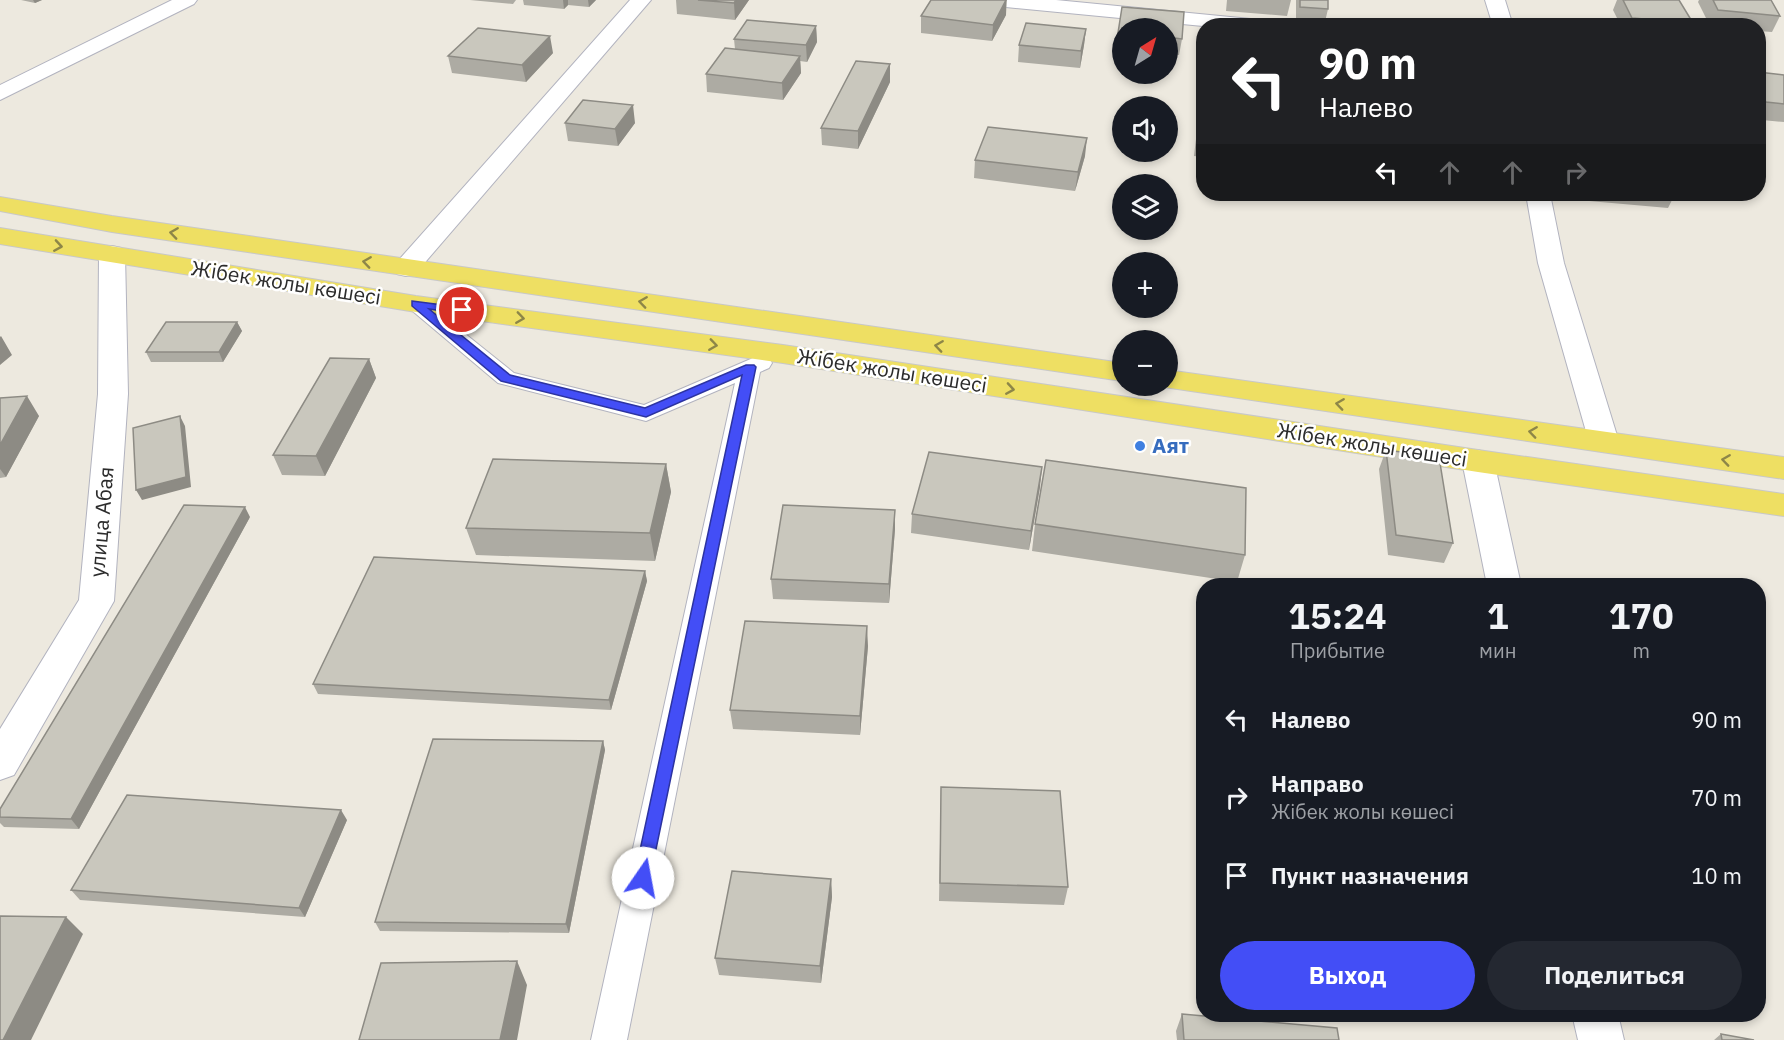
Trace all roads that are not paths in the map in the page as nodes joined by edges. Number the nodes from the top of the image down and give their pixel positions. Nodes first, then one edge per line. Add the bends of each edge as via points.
1 (187, 0) edge
2 (641, 0) edge
3 (996, 0) edge
4 (1496, 0) edge
5 (1501, 18) edge
6 (1196, 20) edge
7 (0, 93) edge
8 (1539, 201) edge
9 (0, 204) edge
10 (0, 236) edge
11 (112, 254) junction
12 (406, 268) junction
13 (416, 304) junction
14 (783, 354) junction
15 (750, 367) junction
16 (1112, 371) edge
17 (1178, 381) edge
18 (1604, 442) junction
19 (1478, 461) junction
20 (1784, 468) edge
21 (1784, 505) edge
22 (1503, 578) edge
23 (0, 763) edge
24 (1598, 1022) edge
25 (609, 1040) edge
26 (1601, 1040) edge

1 - 7 street
2 - 12 street
3 - 6 street
4 - 5 street
8 - 18 street via 1551,263
12 -> 9 main road, Жібек жолы көшесі
10 -> 11 main road, Жібек жолы көшесі
11 - 13 main road, Жібек жолы көшесі
11 - 23 street, улица Абая via 113,394 96,601
16 -> 12 main road, Жібек жолы көшесі
13 -> 14 main road, Жібек жолы көшесі
13 - 15 lane via 506,378 646,413
14 - 15 lane
14 -> 19 main road, Жібек жолы көшесі
15 - 25 lane
18 -> 17 main road, Жібек жолы көшесі
20 -> 18 main road, Жібек жолы көшесі
19 - 21 main road, Жібек жолы көшесі
19 - 22 street
24 - 26 street

